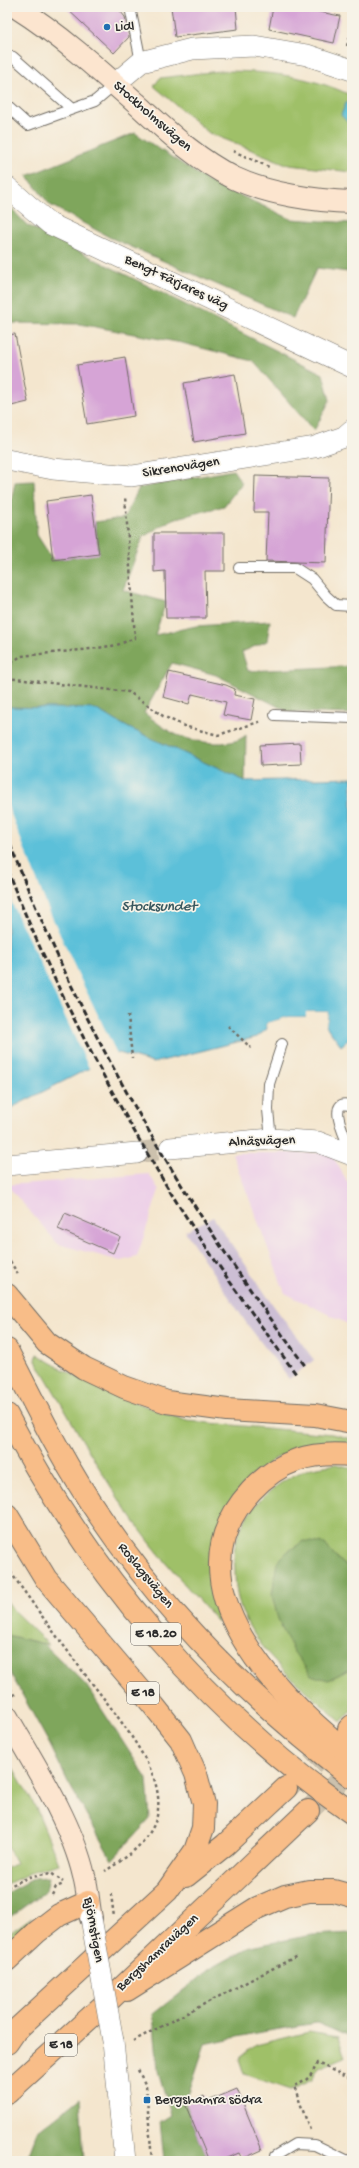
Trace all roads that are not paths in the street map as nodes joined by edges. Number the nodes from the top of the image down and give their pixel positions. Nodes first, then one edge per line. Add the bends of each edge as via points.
1 (16, 7) edge
2 (130, 7) edge
3 (7, 62) edge
4 (141, 62) junction
5 (352, 70) edge
6 (115, 84) junction
7 (7, 106) edge
8 (72, 109) junction
9 (7, 186) edge
10 (352, 202) edge
11 (352, 367) edge
12 (352, 430) edge
13 (7, 460) edge
14 (239, 568) dead end
15 (352, 606) edge
16 (275, 715) road end
17 (352, 718) edge
18 (282, 1044) dead end
19 (352, 1106) edge
20 (271, 1139) junction
21 (170, 1148) tunnel mouth
22 (137, 1153) tunnel mouth
23 (352, 1154) edge
24 (7, 1165) edge
25 (15, 1289) edge
26 (7, 1350) edge
27 (7, 1415) edge
28 (352, 1422) edge
29 (352, 1455) edge
30 (7, 1515) edge
31 (7, 1717) edge
32 (352, 1756) edge
33 (352, 1777) edge
34 (286, 1788) tunnel mouth
35 (308, 1811) tunnel mouth
36 (352, 1813) edge
37 (167, 1891) junction
38 (352, 1896) edge
39 (89, 1910) junction
40 (7, 1960) edge
41 (104, 2004) junction
42 (10, 2037) edge
43 (13, 2089) edge
44 (7, 2109) edge
45 (125, 2161) edge
46 (275, 2161) edge
47 (348, 2161) edge

1 - 6 street, Stockholmsvägen via 46,26
2 - 4 lane
3 - 8 lane via 13,57
4 - 5 street via 192,49 254,46 307,55
4 - 6 street
6 - 8 lane via 95,101
6 - 10 street, Stockholmsvägen via 188,150 235,178 285,194
7 - 8 lane via 28,125
9 - 11 street, Bengt Färjares väg via 50,224
12 - 13 street, Sikrenovägen via 344,437 315,447 126,476 53,469
14 - 15 lane via 295,568 312,579 336,605
16 - 17 lane
18 - 20 lane via 269,1084
19 - 23 lane via 342,1106 337,1119
20 - 21 street, Alnäsvägen
20 - 23 street, Alnäsvägen via 318,1142
22 - 24 street
25 - 28 main road via 47,1343 84,1368 124,1387 167,1402 227,1410 315,1415
26 - 33 main road, Roslagsvägen / E 18.20 via 74,1476 134,1564 206,1648 249,1692 305,1741
27 - 36 main road, Roslagsvägen / E 18.20 via 78,1535 139,1615 185,1667 229,1711 287,1763
29 - 32 main road via 312,1454 278,1468 256,1485 237,1510 227,1531 220,1557 220,1577 224,1600 232,1621 246,1644 322,1732
30 - 37 main road, E 18 via 46,1579 181,1740 196,1774 204,1804 202,1828 195,1851
31 - 39 street, Björnstigen via 49,1790 70,1836 84,1876
34 - 37 main road via 225,1845
35 - 41 main road, Bergshamravägen / E 18
37 - 42 main road, E 18
38 - 41 main road via 334,1891 309,1891 285,1896 250,1912
39 - 40 main road via 59,1915
39 - 45 street, Björnstigen, bridge via 124,2041
41 - 43 main road, Bergshamravägen / E 18
43 - 44 main road
46 - 47 lane via 275,2156 295,2144 315,2145

